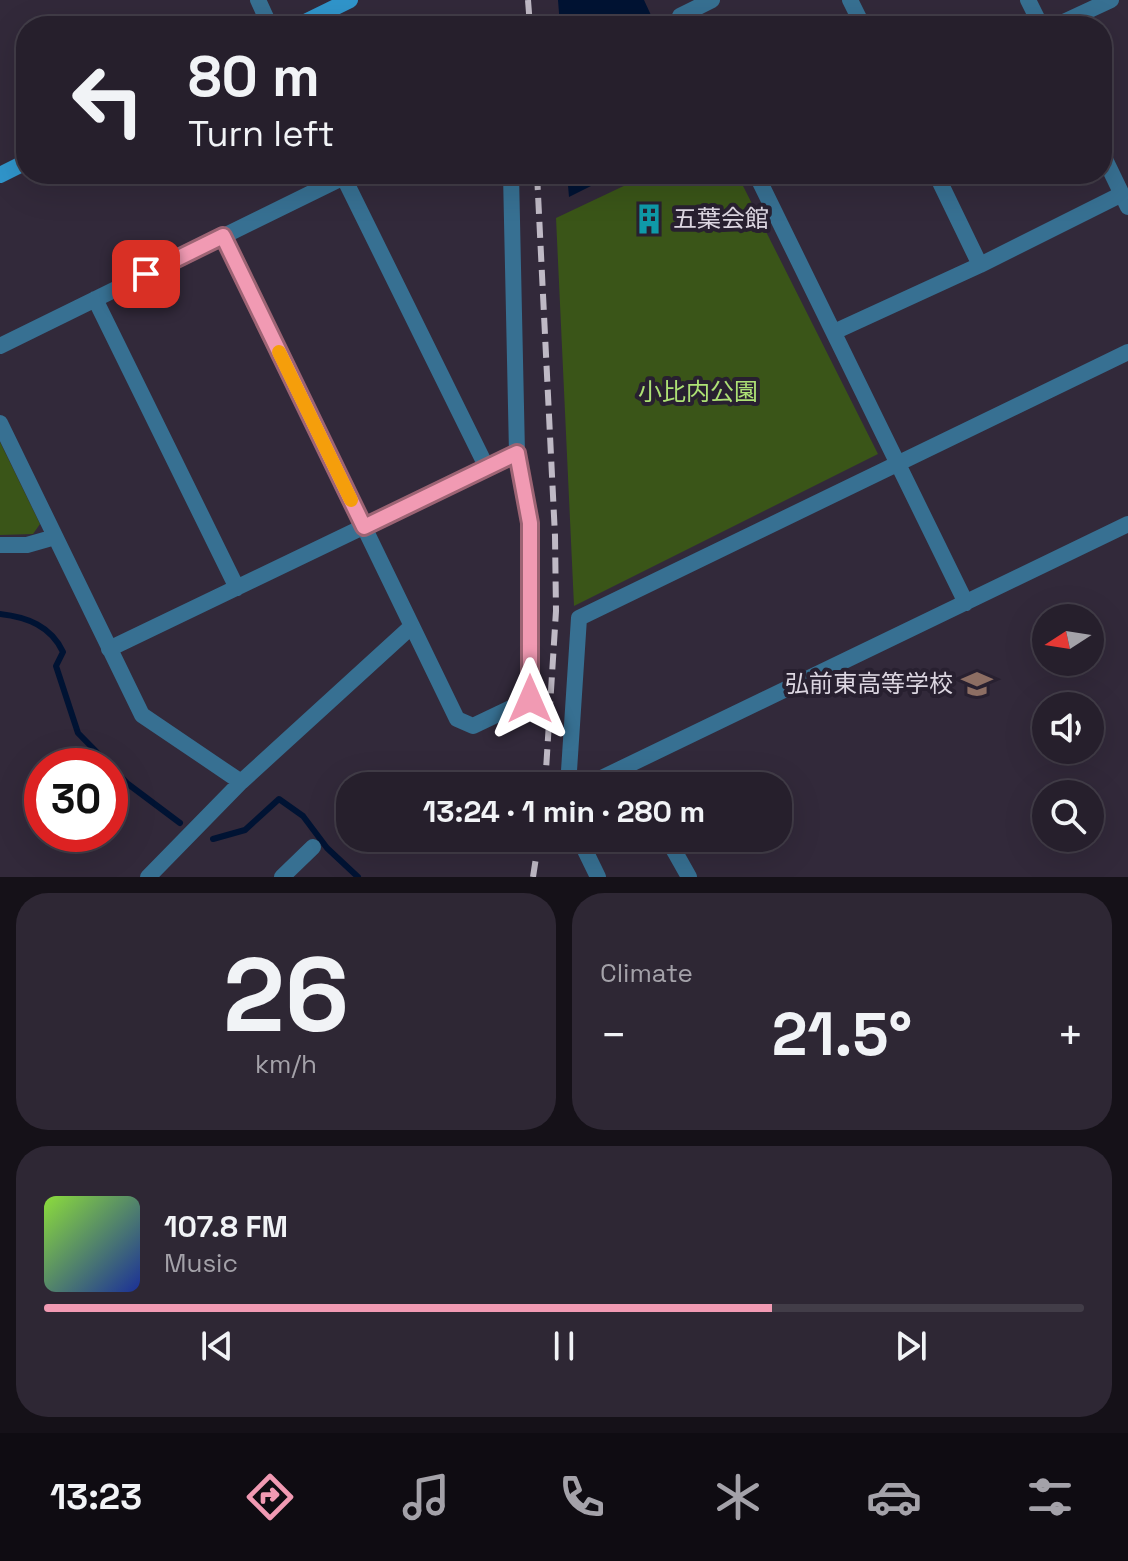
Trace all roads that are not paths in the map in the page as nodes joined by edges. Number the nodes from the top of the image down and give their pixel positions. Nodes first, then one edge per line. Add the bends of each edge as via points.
1 (350, 0) edge
2 (712, 0) edge
3 (1111, 0) edge
4 (317, 16) edge
5 (680, 16) edge
6 (1077, 16) edge
7 (1112, 173) edge
8 (327, 184) edge
9 (349, 184) edge
10 (511, 184) edge
11 (761, 184) edge
12 (941, 184) edge
13 (1125, 200) edge
14 (223, 236) junction
15 (980, 265) junction
16 (95, 299) junction
17 (834, 332) junction
18 (0, 346) edge
19 (1128, 352) edge
20 (0, 423) edge
21 (517, 453) junction
22 (898, 464) junction
23 (487, 468) junction
24 (1128, 524) edge
25 (364, 527) junction
26 (55, 537) junction
27 (0, 545) edge
28 (237, 588) junction
29 (966, 603) junction
30 (412, 626) junction
31 (109, 649) junction
32 (626, 767) junction
33 (569, 772) edge
34 (615, 772) edge
35 (629, 772) edge
36 (241, 782) junction
37 (313, 847) dead end
38 (586, 852) edge
39 (675, 852) edge
40 (148, 877) edge
41 (282, 877) edge
42 (598, 877) edge
43 (689, 877) edge

1 - 4 street
2 - 5 street
3 - 6 street
7 - 13 street
8 - 14 street
9 - 23 street
10 - 21 street
11 - 17 street
12 - 15 street
13 - 15 street
14 - 16 street
14 - 25 street
15 - 17 street
16 - 18 street
16 - 28 street
17 - 22 street
19 - 22 street
20 - 26 street
21 - 23 street
21 - 30 street via 530,523 530,699 473,726 457,719
22 - 29 street
22 - 33 street via 579,618
23 - 25 street
24 - 29 street
25 - 28 street
25 - 30 street
26 - 27 street
26 - 31 street
28 - 31 street
29 - 32 street
30 - 36 street
31 - 36 street via 142,715
32 - 34 street
32 - 35 street
36 - 40 street
37 - 41 street
38 - 42 street
39 - 43 street

